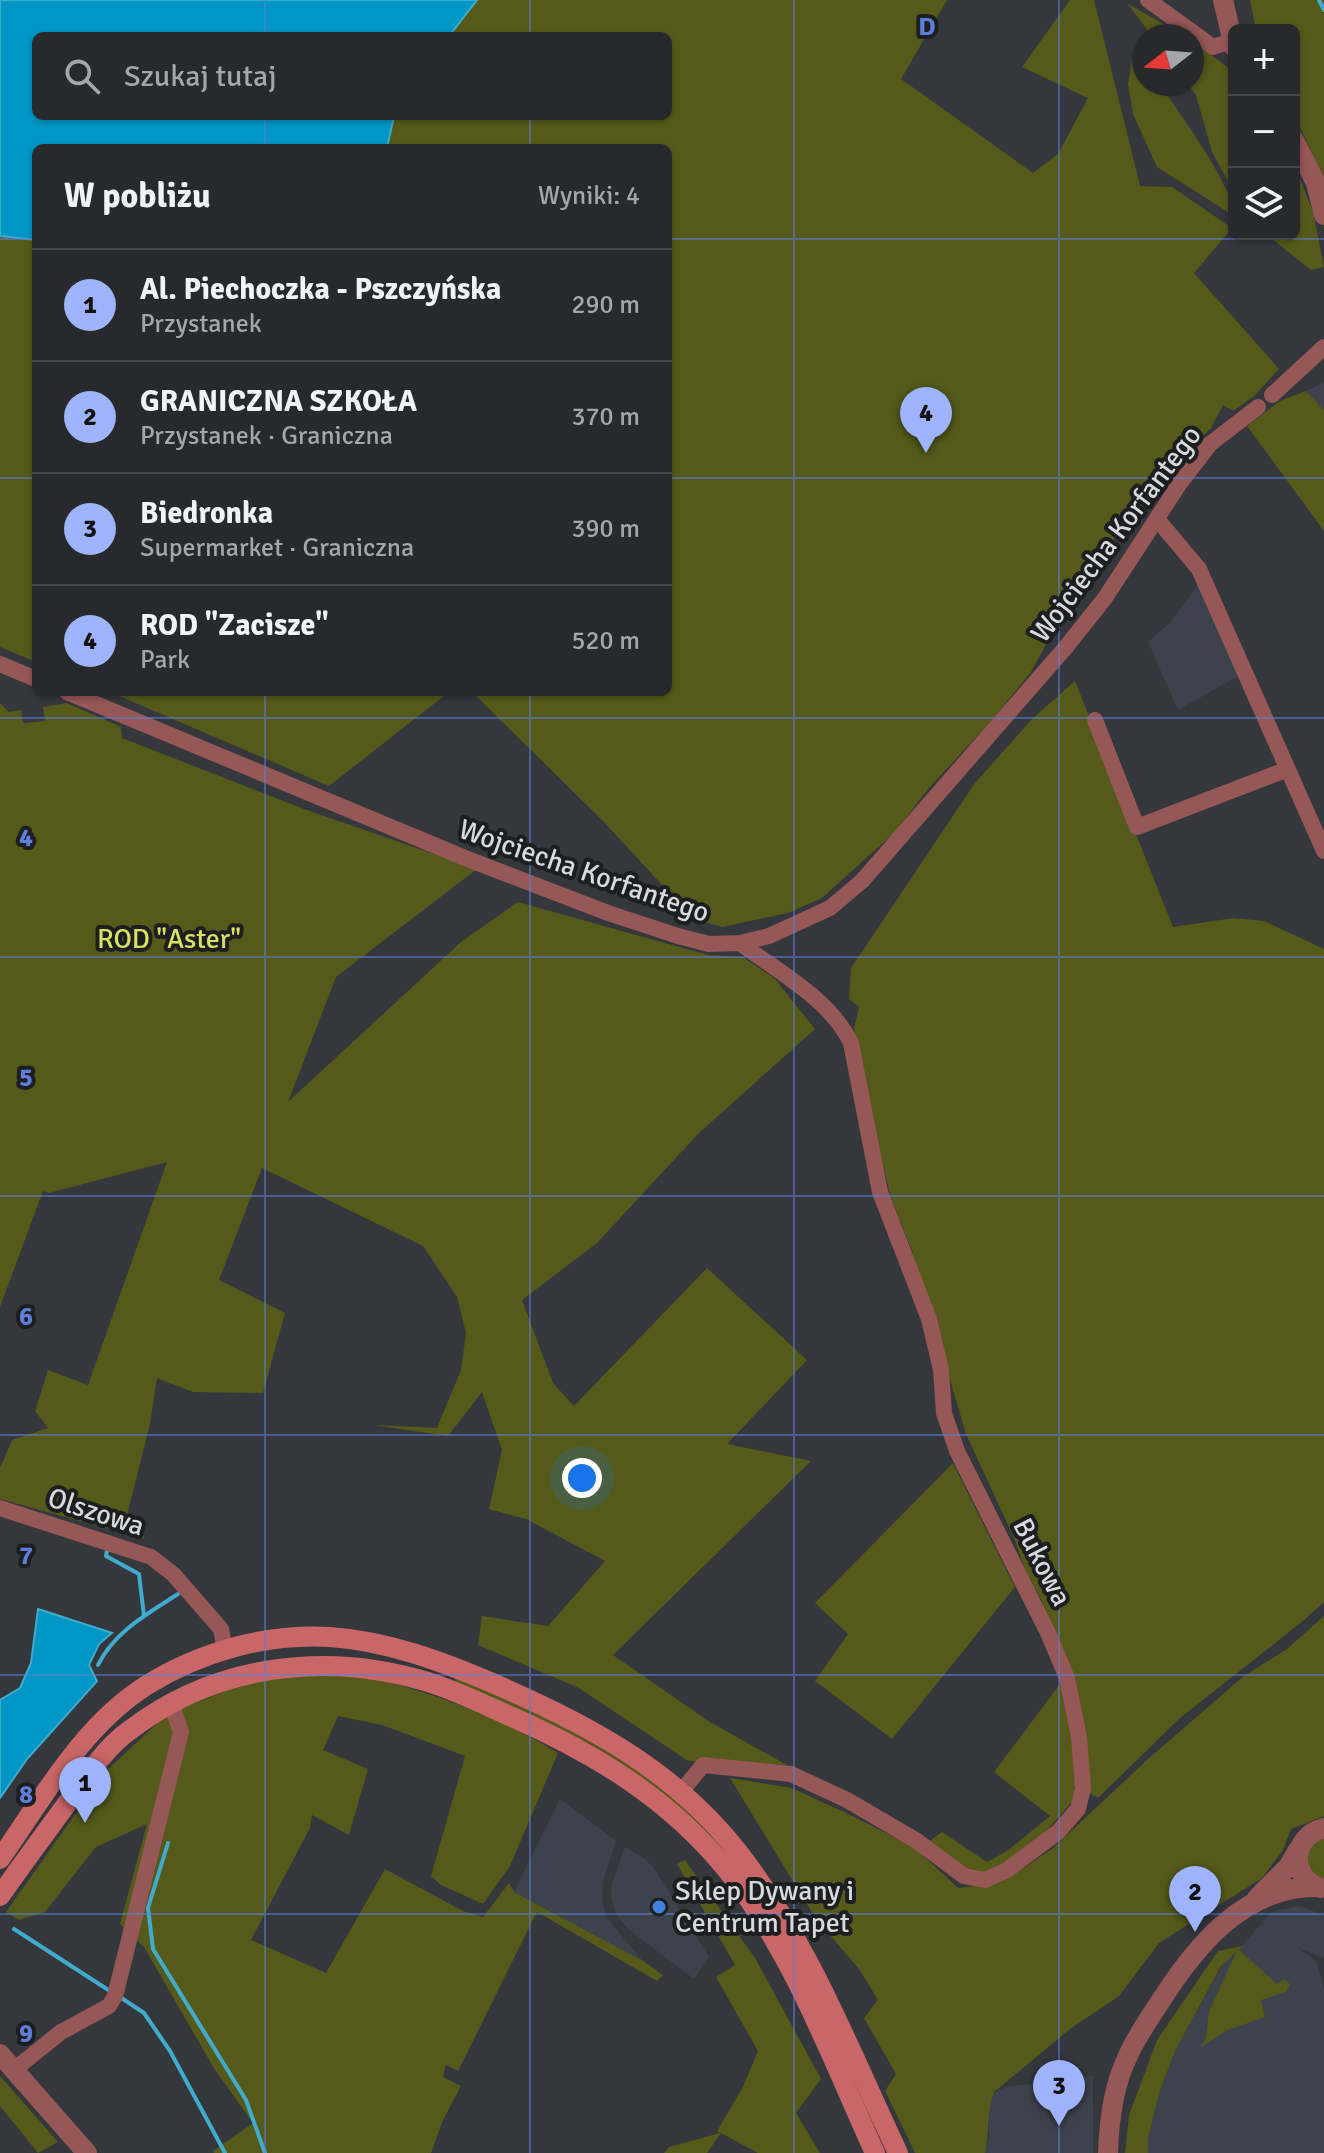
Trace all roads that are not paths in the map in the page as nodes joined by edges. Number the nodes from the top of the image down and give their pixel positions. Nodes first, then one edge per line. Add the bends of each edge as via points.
1 (1148, 0) edge
2 (1223, 0) edge
3 (1228, 24) edge
4 (1228, 45) edge
5 (1300, 152) edge
6 (1324, 215) edge
7 (1324, 347) edge
8 (1272, 395) dead end
9 (1258, 407) dead end
10 (1157, 519) junction
11 (0, 664) edge
12 (32, 677) edge
13 (77, 696) edge
14 (1095, 720) dead end
15 (1288, 769) junction
16 (1324, 851) edge
17 (740, 943) junction
18 (0, 1508) edge
19 (225, 1650) junction
20 (171, 1704) junction
21 (681, 1792) junction
22 (1323, 1828) edge
23 (1299, 1846) junction
24 (0, 1859) edge
25 (1320, 1888) edge
26 (0, 1896) edge
27 (1253, 1901) junction
28 (0, 2054) edge
29 (15, 2069) junction
30 (87, 2153) edge
31 (875, 2153) edge
32 (898, 2153) edge
33 (1108, 2153) edge

1 - 4 street via 1213,47
2 - 3 street
5 - 6 street
7 - 8 street
9 - 10 street, Wojciecha Korfantego via 1210,444
10 - 15 street via 1199,569
10 - 17 street, Wojciecha Korfantego via 1066,647 862,881 830,908 799,924
11 - 12 street
13 - 17 street, Wojciecha Korfantego via 608,913 709,944
14 - 15 street via 1137,827
15 - 16 street
17 - 21 street, Bukowa via 812,997 843,1026 851,1043 880,1192 929,1319 944,1413 957,1451 1067,1678 1083,1788 1078,1809 1058,1832 985,1880 964,1876 917,1841 791,1774 703,1765
18 - 19 street, Olszowa via 151,1557 221,1629
19 - 21 main road via 327,1637 434,1660 580,1723 632,1753
19 - 24 main road via 146,1685 94,1728
20 - 26 main road via 116,1741
20 - 29 street via 181,1732 113,2000
20 - 31 main road via 255,1672 305,1665 357,1666 431,1682 610,1766 689,1828 760,1916
21 - 32 main road via 739,1853 773,1903 814,1974
22 - 23 street
23 - 25 street via 1302,1875
23 - 27 street via 1288,1867
25 - 27 street via 1299,1887
27 - 33 street via 1187,1961 1126,2059
28 - 29 street
29 - 30 street

